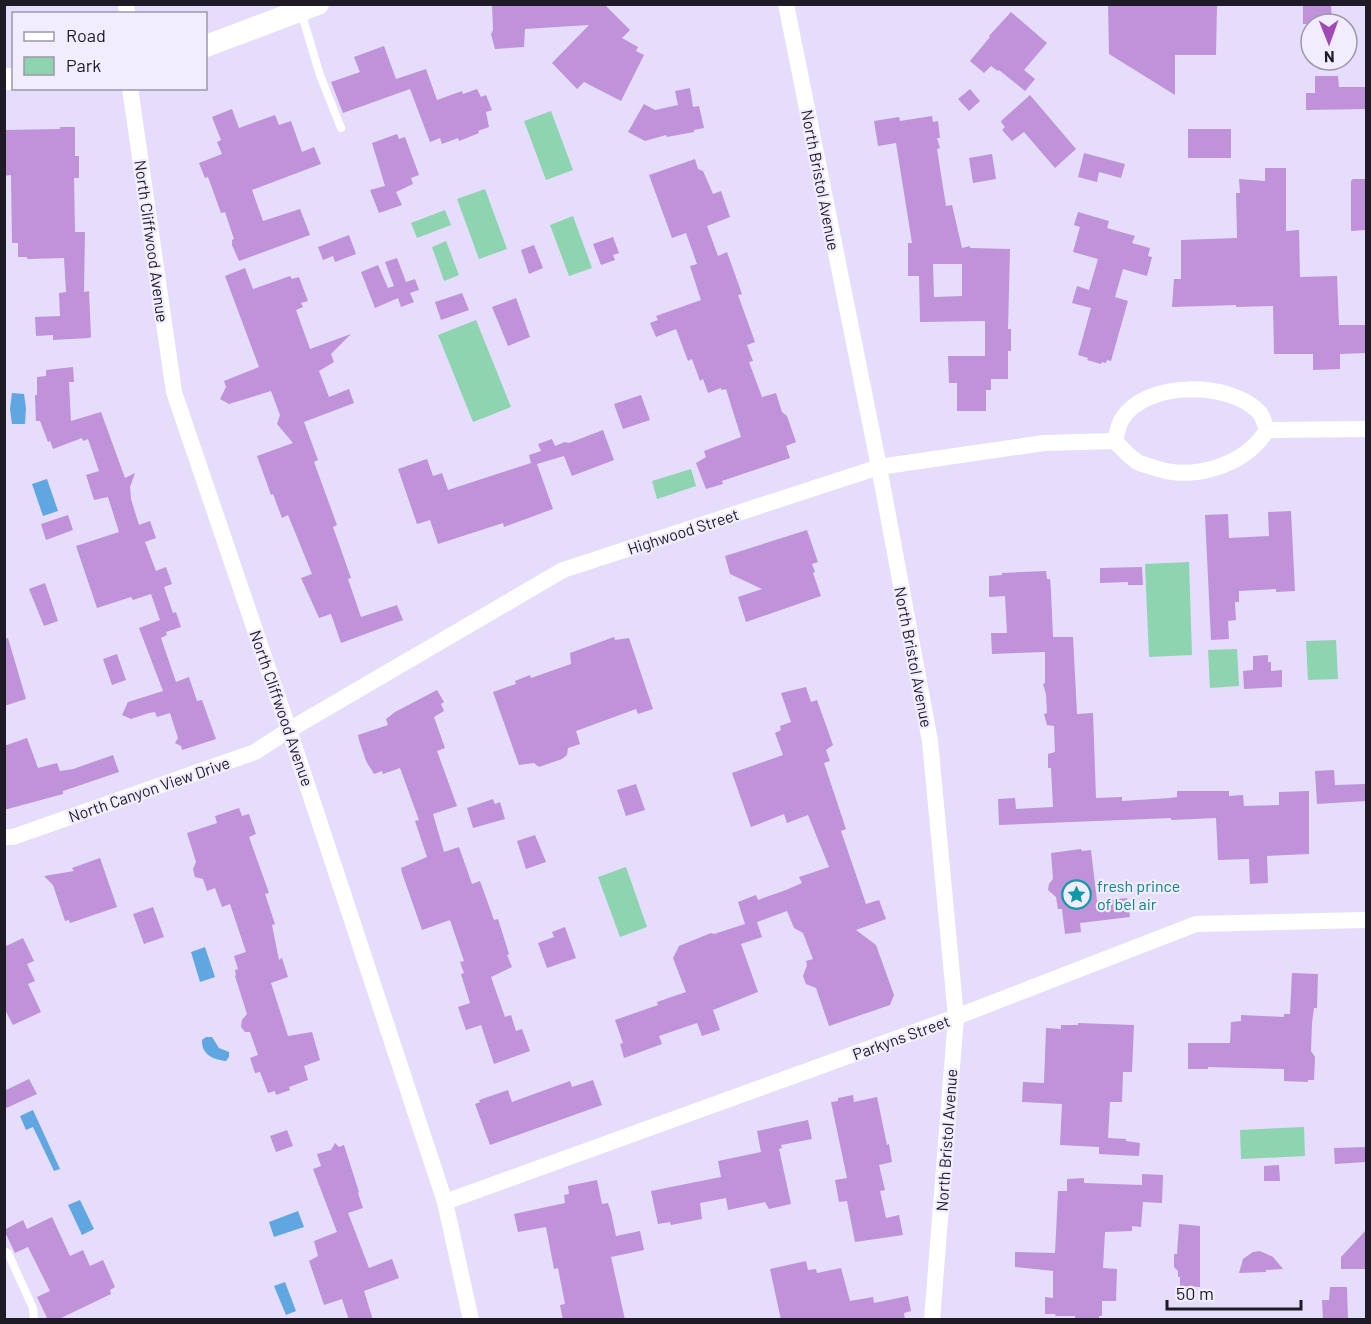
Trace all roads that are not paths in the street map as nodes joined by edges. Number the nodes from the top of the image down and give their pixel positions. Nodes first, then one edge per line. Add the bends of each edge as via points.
1 (786, 4) edge
2 (310, 8) edge
3 (207, 46) edge
4 (130, 90) edge
5 (340, 128) dead end
6 (1366, 429) edge
7 (1267, 430) junction
8 (1115, 441) junction
9 (879, 467) junction
10 (290, 730) junction
11 (4, 837) edge
12 (1366, 920) edge
13 (956, 1017) junction
14 (444, 1202) junction
15 (4, 1251) edge
16 (34, 1320) edge
17 (471, 1320) edge
18 (932, 1320) edge

1 - 9 street, North Bristol Avenue
2 - 3 main road
2 - 5 lane via 320,75
4 - 10 street, North Cliffwood Avenue via 174,392
6 - 7 street
7 - 8 street via 1259,443 1226,464 1180,473 1136,461
7 - 8 street via 1261,414 1239,399 1188,389 1158,393 1133,406 1121,419
8 - 9 street, Highwood Street via 1044,443
9 - 10 street, Highwood Street via 563,570
9 - 13 street, North Bristol Avenue via 930,741
10 - 11 street, North Canyon View Drive via 255,752
10 - 14 street, North Cliffwood Avenue
12 - 13 street, Parkyns Street via 1196,924
13 - 14 street, Parkyns Street
13 - 18 street, North Bristol Avenue
14 - 17 street, North Cliffwood Avenue
15 - 16 lane via 33,1308

